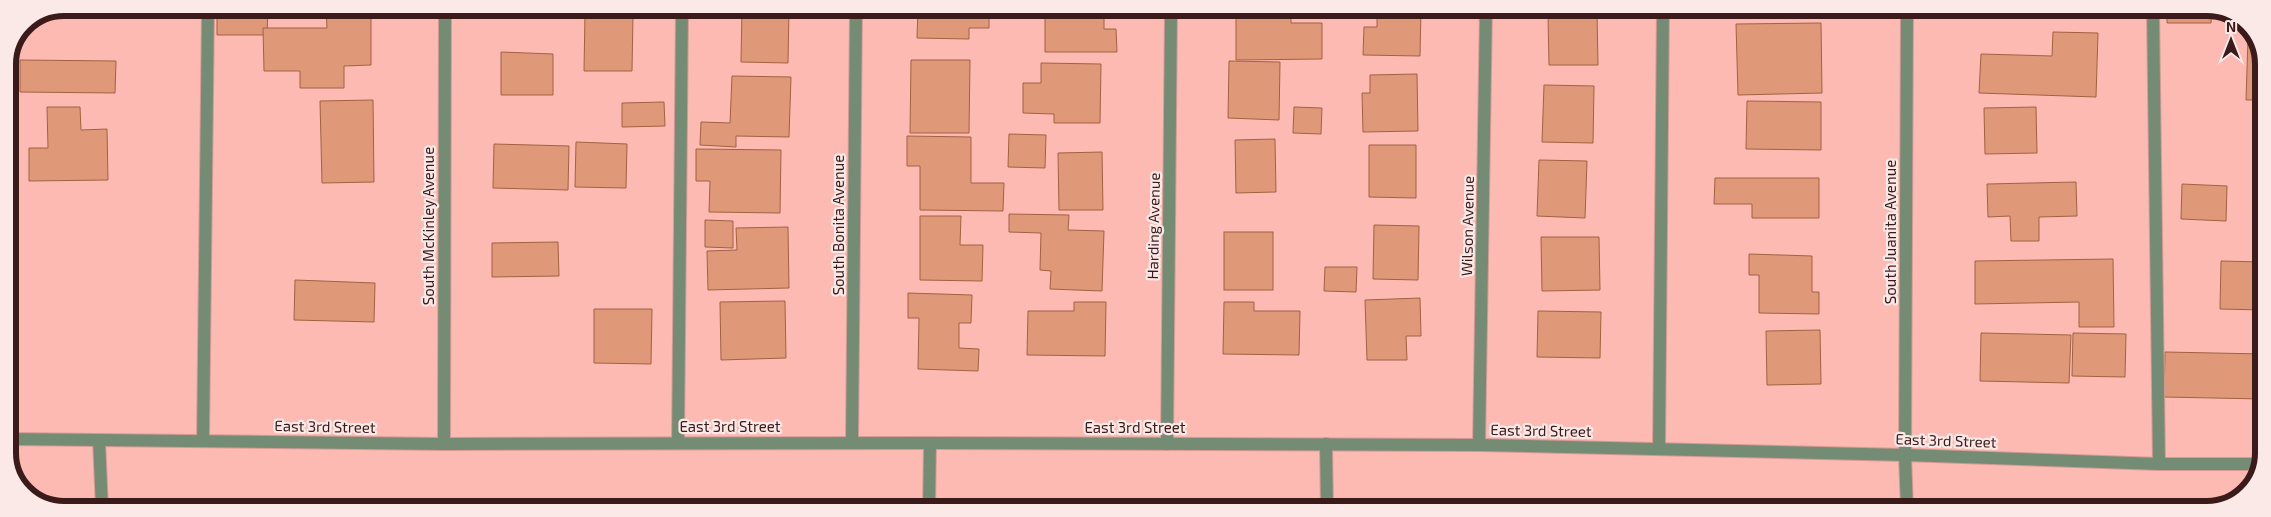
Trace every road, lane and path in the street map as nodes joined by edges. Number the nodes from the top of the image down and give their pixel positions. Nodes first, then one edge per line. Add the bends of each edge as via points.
1 (208, 16) edge
2 (445, 16) edge
3 (682, 16) edge
4 (856, 16) edge
5 (1171, 16) edge
6 (1486, 16) edge
7 (1663, 16) edge
8 (1907, 16) edge
9 (2153, 16) edge
10 (16, 439) edge
11 (99, 440) junction
12 (203, 441) junction
13 (678, 443) junction
14 (852, 443) junction
15 (930, 443) junction
16 (444, 444) junction
17 (1167, 444) junction
18 (1326, 444) junction
19 (1479, 445) junction
20 (1660, 449) junction
21 (1905, 455) junction
22 (2159, 464) junction
23 (2253, 464) edge
24 (102, 501) edge
25 (929, 501) edge
26 (1327, 501) edge
27 (1907, 501) edge

1 - 12 street
2 - 16 street, South McKinley Avenue
3 - 13 street
4 - 14 street, South Bonita Avenue
5 - 17 street, Harding Avenue
6 - 19 street, Wilson Avenue
7 - 20 street
8 - 21 street, South Juanita Avenue
9 - 22 street
10 - 11 street, East 3rd Street
11 - 12 street, East 3rd Street
11 - 24 street
12 - 16 street, East 3rd Street
13 - 14 street, East 3rd Street
13 - 16 street, East 3rd Street
14 - 15 street, East 3rd Street
15 - 17 street, East 3rd Street
15 - 25 street
17 - 18 street, East 3rd Street
18 - 19 street, East 3rd Street
18 - 26 street
19 - 20 street, East 3rd Street
20 - 21 street, East 3rd Street
21 - 22 street, East 3rd Street
21 - 27 street, South Juanita Avenue
22 - 23 street, East 3rd Street

